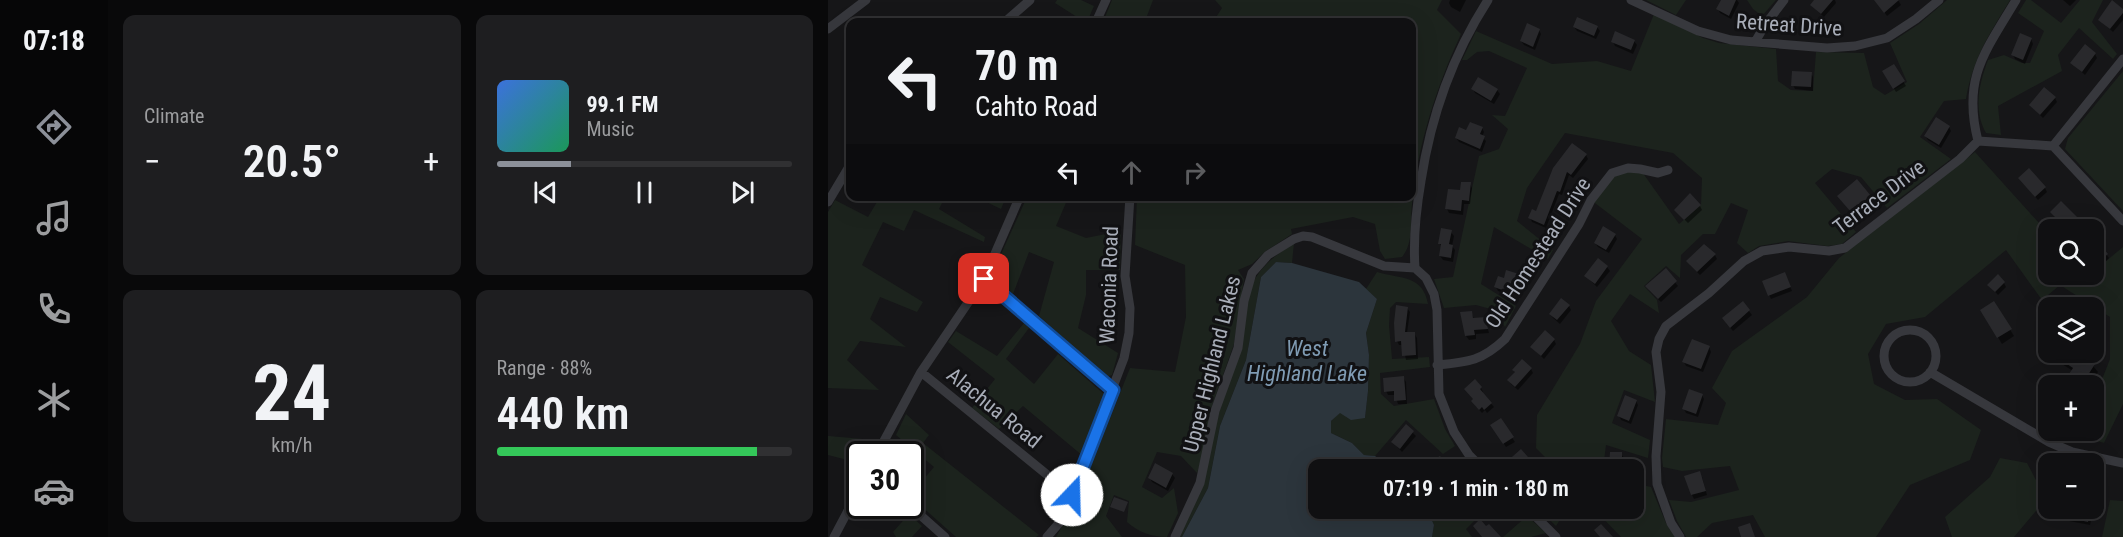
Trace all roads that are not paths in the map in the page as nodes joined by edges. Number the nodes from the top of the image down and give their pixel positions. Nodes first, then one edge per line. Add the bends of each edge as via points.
1 (866, 0) edge
2 (1030, 0) edge
3 (1106, 0) edge
4 (1488, 0) edge
5 (1631, 0) edge
6 (1784, 0) edge
7 (1939, 0) edge
8 (2016, 0) edge
9 (1010, 18) edge
10 (1098, 18) edge
11 (828, 29) edge
12 (1755, 42) junction
13 (2123, 59) edge
14 (1978, 141) junction
15 (2053, 146) junction
16 (1668, 170) dead end
17 (846, 172) edge
18 (1018, 201) edge
19 (1130, 201) edge
20 (828, 202) edge
21 (2123, 221) edge
22 (1415, 268) junction
23 (984, 279) junction
24 (1437, 365) junction
25 (921, 372) junction
26 (1930, 372) junction
27 (1113, 390) junction
28 (884, 441) edge
29 (1474, 459) edge
30 (2123, 463) edge
31 (1072, 495) junction
32 (846, 514) edge
33 (924, 518) edge
34 (1538, 519) edge
35 (834, 537) edge
36 (945, 537) edge
37 (1047, 537) edge
38 (1175, 537) edge
39 (1556, 537) edge
40 (1680, 537) edge

1 - 11 street
2 - 9 street
3 - 10 street
4 - 22 street via 1452,65 1432,121 1417,209
5 - 12 street, Retreat Drive via 1706,33
6 - 12 street
7 - 12 street, Retreat Drive via 1887,38 1872,43 1827,48
8 - 14 street via 1975,77 1972,100
13 - 15 street
14 - 15 street
14 - 40 street, Terrace Drive via 1845,248 1829,251 1789,246 1762,251 1744,261 1666,326 1656,352 1661,392 1657,484
15 - 21 street
16 - 24 street, Old Homestead Drive via 1658,173 1628,168 1612,173 1505,339 1480,359
17 - 20 street
18 - 23 street
19 - 27 street, Waconia Road via 1125,276 1129,333
22 - 24 street via 1434,294
22 - 38 street, Upper Highland Lakes via 1384,266 1303,236 1268,255 1248,284 1238,348 1215,411 1200,483
23 - 25 street
23 - 27 street
24 - 29 street via 1445,412
25 - 28 street
25 - 31 street, Alachua Road
26 - 26 street via 1936,351 1926,335 1904,330 1886,344 1884,362 1897,379 1915,382
26 - 30 street via 2049,442 2072,452
27 - 31 street, Waconia Road
31 - 37 street, Waconia Road via 1060,522
32 - 35 street
33 - 36 street
34 - 39 street

